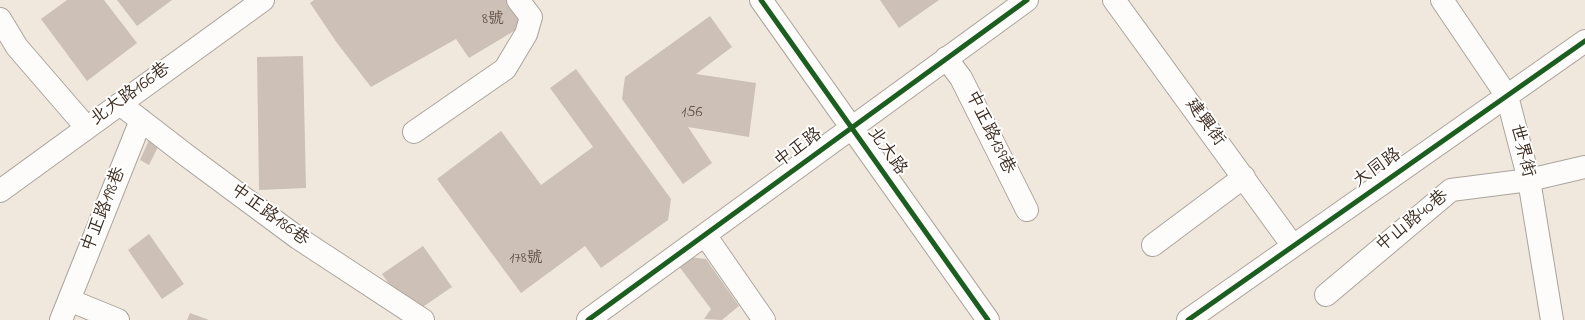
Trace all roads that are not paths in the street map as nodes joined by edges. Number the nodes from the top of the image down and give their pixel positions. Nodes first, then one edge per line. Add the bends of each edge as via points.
1 (263, 0) edge
2 (518, 0) edge
3 (761, 0) edge
4 (1027, 0) edge
5 (1114, 0) edge
6 (1442, 0) edge
7 (0, 19) edge
8 (1585, 41) edge
9 (946, 58) junction
10 (1507, 96) junction
11 (120, 104) junction
12 (141, 120) junction
13 (87, 128) junction
14 (852, 128) junction
15 (414, 132) dead end
16 (1585, 167) edge
17 (1244, 177) junction
18 (1529, 180) junction
19 (0, 191) edge
20 (1027, 210) dead end
21 (705, 235) junction
22 (1153, 245) dead end
23 (1293, 246) junction
24 (1326, 295) dead end
25 (65, 310) edge
26 (118, 320) edge
27 (423, 320) edge
28 (588, 320) edge
29 (764, 320) edge
30 (988, 320) edge
31 (1188, 320) edge
32 (1552, 320) edge

1 - 11 street, 北大路166巷
2 - 15 street via 531,17 526,34 505,70
3 - 14 street, 北大路
4 - 9 street, 中正路
5 - 17 street, 建興街
6 - 10 street, 世界街
7 - 13 street via 16,47
8 - 10 street, 大同路
9 - 14 street, 中正路
9 - 20 street, 中正路139巷 via 961,78
10 - 18 street, 世界街
10 - 23 street, 大同路
11 - 12 street, 中正路186巷
11 - 13 street, 北大路166巷
12 - 25 street, 中正路198巷
12 - 27 street, 中正路186巷 via 298,238
13 - 19 street, 北大路166巷
14 - 21 street, 中正路
14 - 30 street, 北大路
16 - 18 street, 中山路40巷
17 - 22 street
17 - 23 street, 建興街
18 - 24 street, 中山路40巷 via 1451,190
18 - 32 street, 世界街
21 - 28 street, 中正路
21 - 29 street
23 - 31 street, 大同路
25 - 26 street, 中正路198巷

